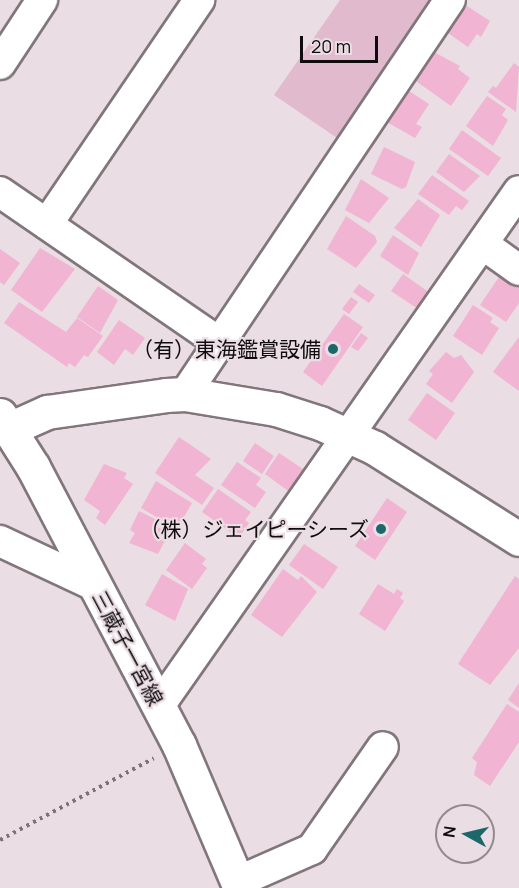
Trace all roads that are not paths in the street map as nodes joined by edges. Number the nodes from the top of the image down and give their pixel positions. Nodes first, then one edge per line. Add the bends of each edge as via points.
1 (42, 0) edge
2 (199, 0) edge
3 (450, 0) edge
4 (0, 64) edge
5 (519, 191) edge
6 (0, 192) edge
7 (47, 224) junction
8 (484, 245) junction
9 (519, 270) edge
10 (217, 341) junction
11 (186, 394) junction
12 (4, 422) edge
13 (351, 436) junction
14 (519, 539) edge
15 (0, 541) edge
16 (96, 586) junction
17 (159, 706) junction
18 (383, 747) dead end
19 (239, 885) edge

1 - 4 street
2 - 7 street
3 - 10 street
5 - 8 street
6 - 7 street
7 - 10 street
8 - 9 street
8 - 13 street
10 - 11 street
11 - 12 street via 47,412
11 - 13 street via 276,409
12 - 16 street, 三蔵子一宮線
13 - 14 street
13 - 17 street
15 - 16 street
16 - 17 street, 三蔵子一宮線
17 - 19 street, 三蔵子一宮線
18 - 19 street via 312,849

